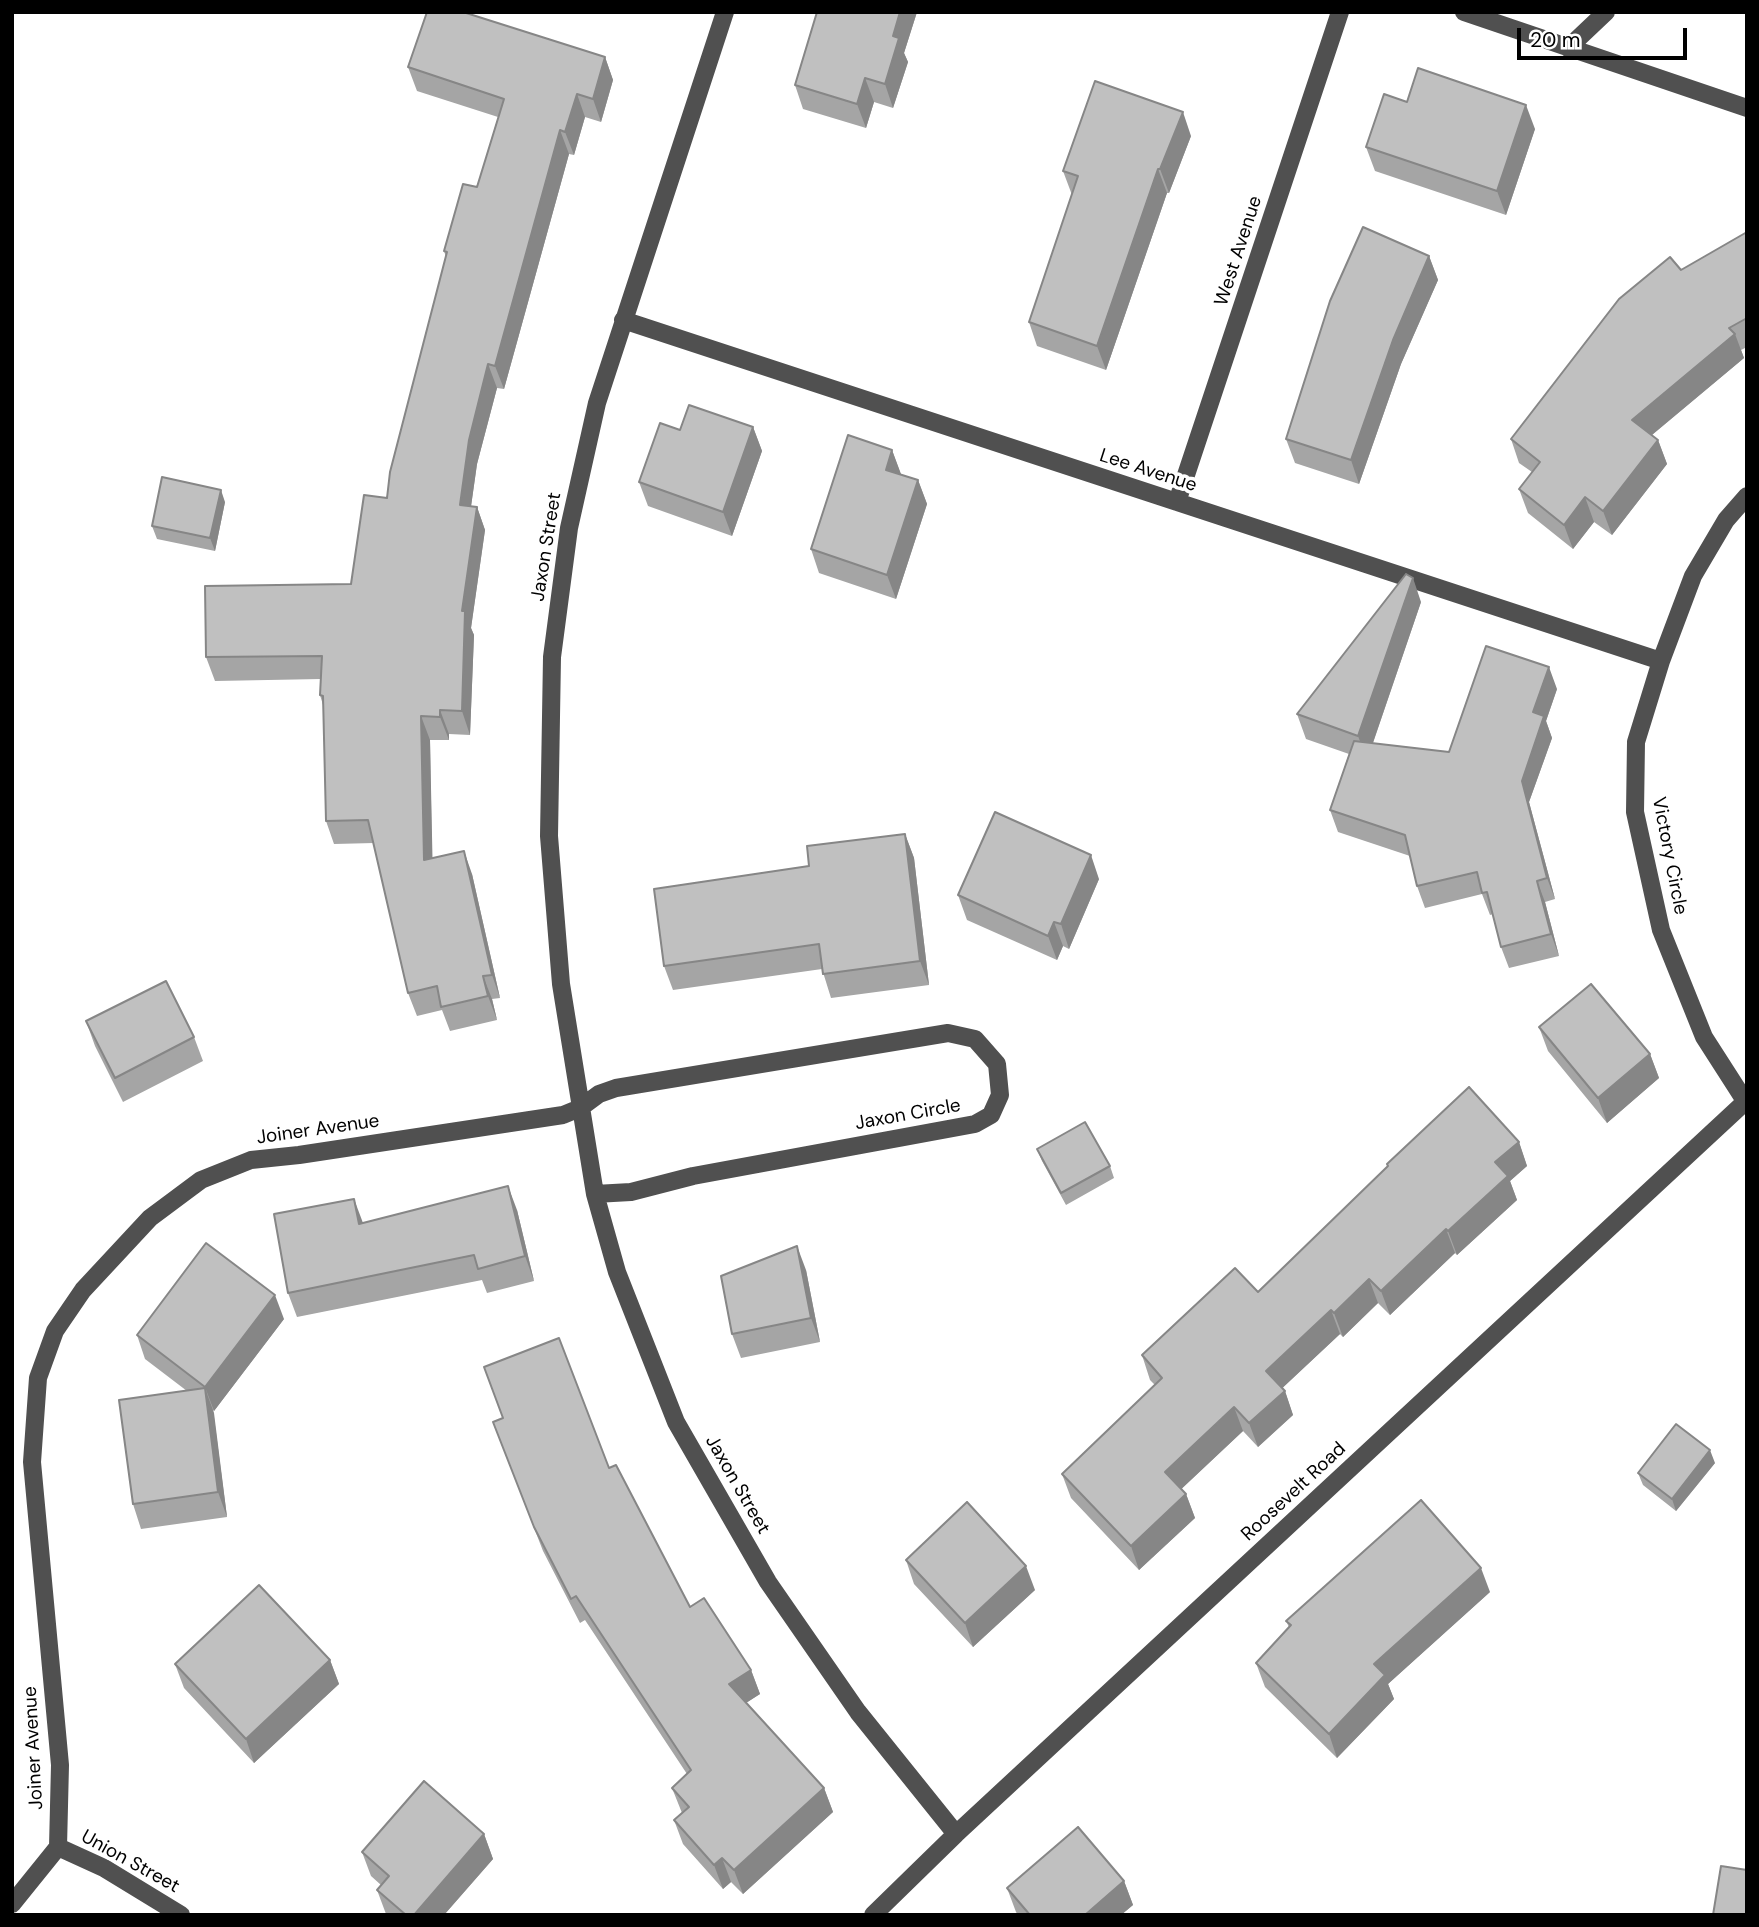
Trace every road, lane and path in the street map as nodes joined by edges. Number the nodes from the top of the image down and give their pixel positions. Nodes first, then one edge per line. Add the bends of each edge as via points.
1 (725, 12) edge
2 (1340, 12) edge
3 (1464, 12) edge
4 (1606, 12) edge
5 (1568, 48) junction
6 (1747, 108) edge
7 (623, 320) junction
8 (1747, 496) edge
9 (1177, 502) junction
10 (1661, 661) junction
11 (1746, 1103) edge
12 (580, 1108) junction
13 (595, 1194) junction
14 (956, 1834) junction
15 (58, 1847) junction
16 (12, 1904) edge
17 (181, 1915) edge
18 (873, 1915) edge

1 - 7 street, Jaxon Street
2 - 9 street, West Avenue
3 - 5 street
4 - 5 street
5 - 6 street
7 - 9 street, Lee Avenue
7 - 12 street, Jaxon Street via 597,403 569,528 552,657 549,836 561,984
8 - 10 street, Victory Circle via 1726,520 1693,576
9 - 10 street, Lee Avenue
10 - 11 street, Victory Circle via 1636,742 1634,812 1661,930 1704,1037
11 - 14 street, Roosevelt Road
12 - 13 street, Jaxon Street
12 - 13 street, Jaxon Circle via 616,1088 948,1032 975,1039 997,1064 1000,1095 991,1115 975,1124 693,1176 631,1192
12 - 15 street, Joiner Avenue via 563,1115 251,1160 201,1180 150,1218 83,1290 55,1331 38,1378 32,1462 60,1765
13 - 14 street, Jaxon Street via 617,1272 683,1433 776,1593 858,1712
14 - 18 street, Roosevelt Road
15 - 16 street
15 - 17 street, Union Street via 104,1868

